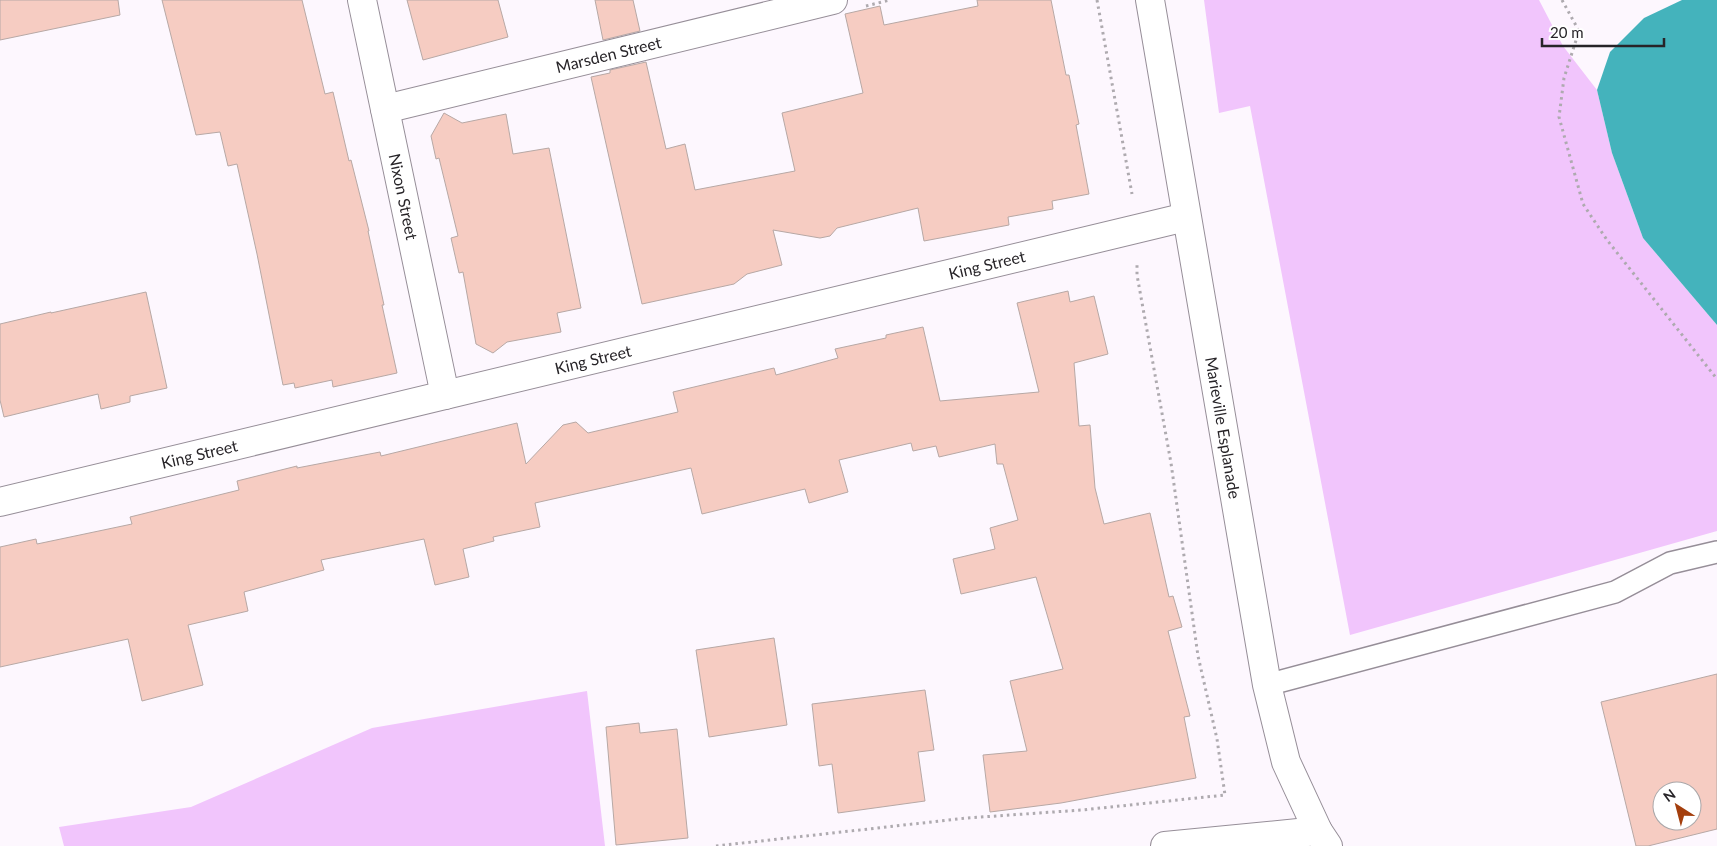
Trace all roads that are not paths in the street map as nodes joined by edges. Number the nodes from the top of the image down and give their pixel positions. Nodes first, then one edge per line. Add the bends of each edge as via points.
1 (362, 0) edge
2 (833, 0) edge
3 (1150, 0) edge
4 (385, 109) junction
5 (1186, 217) junction
6 (446, 395) junction
7 (0, 502) edge
8 (1717, 552) edge
9 (1267, 685) junction
10 (1323, 839) edge
11 (1165, 846) edge

1 - 4 street, Nixon Street
2 - 4 street, Marsden Street
3 - 5 street, Marieville Esplanade
4 - 6 street, Nixon Street
5 - 6 street, King Street
5 - 9 street, Marieville Esplanade
6 - 7 street, King Street
8 - 9 lane via 1670,563 1615,592
9 - 10 street, Marieville Esplanade via 1286,762
10 - 11 street

